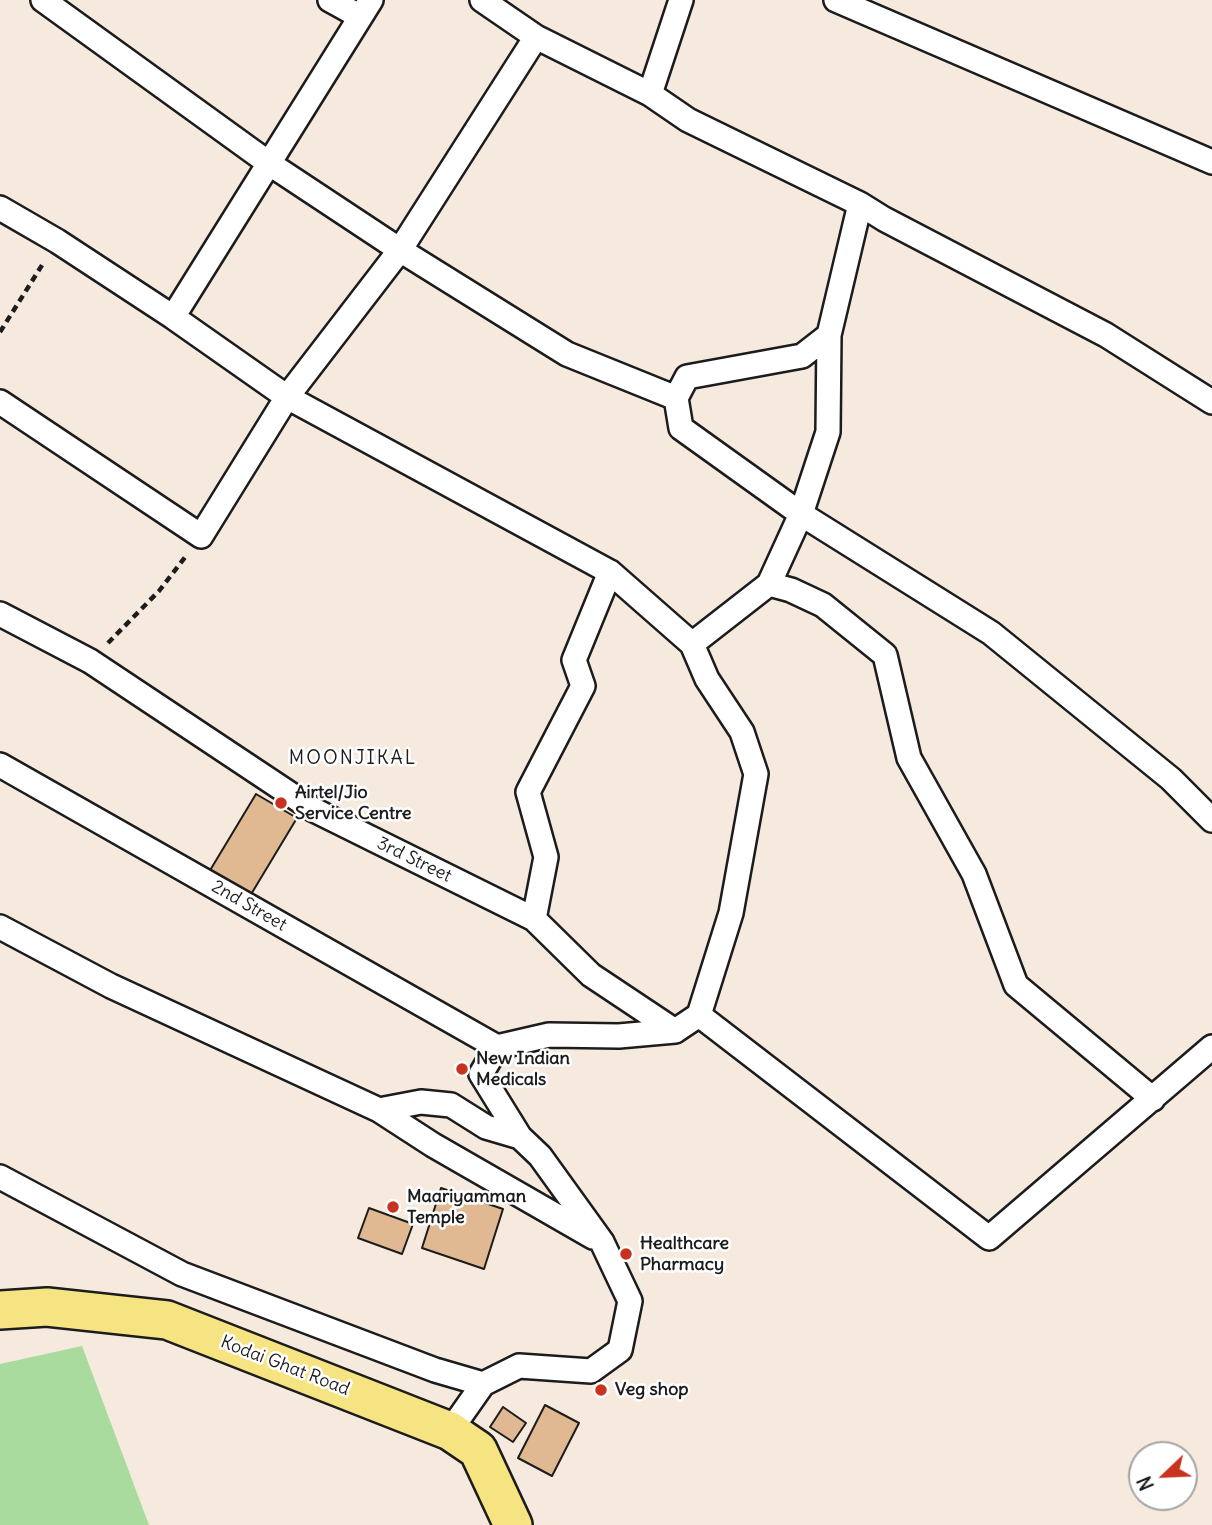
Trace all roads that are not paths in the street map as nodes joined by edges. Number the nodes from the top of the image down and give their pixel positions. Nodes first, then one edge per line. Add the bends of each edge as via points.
1 (43, 0) edge
2 (330, 0) edge
3 (482, 0) edge
4 (681, 0) edge
5 (836, 0) edge
6 (365, 8) edge
7 (536, 37) junction
8 (650, 94) junction
9 (1212, 162) edge
10 (270, 163) junction
11 (860, 204) junction
12 (0, 208) edge
13 (400, 250) junction
14 (173, 317) junction
15 (829, 335) junction
16 (287, 397) junction
17 (676, 398) junction
18 (0, 402) edge
19 (1212, 402) edge
20 (801, 514) junction
21 (610, 572) junction
22 (769, 584) junction
23 (0, 614) edge
24 (692, 644) junction
25 (0, 765) edge
26 (1212, 820) edge
27 (534, 919) junction
28 (0, 927) edge
29 (699, 1014) junction
30 (675, 1031) junction
31 (497, 1047) junction
32 (1212, 1047) edge
33 (1153, 1099) junction
34 (379, 1110) junction
35 (520, 1137) junction
36 (0, 1177) edge
37 (602, 1242) junction
38 (0, 1310) edge
39 (483, 1384) junction
40 (450, 1431) junction
41 (513, 1525) edge

1 - 10 street
2 - 6 street
3 - 7 street
4 - 8 street
5 - 9 street
6 - 10 street
7 - 8 street
7 - 13 street
8 - 11 street via 688,120
10 - 13 street
10 - 14 street
11 - 15 street
11 - 19 street via 1106,335
12 - 14 street
13 - 16 street
13 - 17 street via 567,354
14 - 16 street
15 - 17 street via 802,356 687,377
15 - 20 street via 828,432
16 - 18 street via 201,536
16 - 21 street
17 - 20 street via 681,428
20 - 22 street
20 - 26 street via 991,633 1171,779
21 - 24 street
21 - 27 street via 574,660 583,686 528,792 546,857
22 - 24 street
22 - 33 street via 823,606 885,655 909,758 974,874 1016,985
23 - 27 street, 3rd Street via 90,661 314,810
24 - 29 street via 707,679 742,732 756,774 732,912
25 - 31 street, 2nd Street
27 - 30 street, 3rd Street via 592,975
28 - 34 street via 111,986
29 - 30 street
29 - 33 street via 989,1238
30 - 31 street via 549,1035
31 - 35 street via 481,1074
32 - 33 street
34 - 35 street via 422,1102 451,1105 486,1127
34 - 37 street
35 - 37 street via 540,1156
36 - 39 street via 182,1274
37 - 39 street via 629,1301 620,1350 591,1371 519,1366
38 - 40 main road, Kodai Ghat Road via 47,1307 167,1320
39 - 40 street
40 - 41 main road, Kodai Ghat Road via 478,1450

